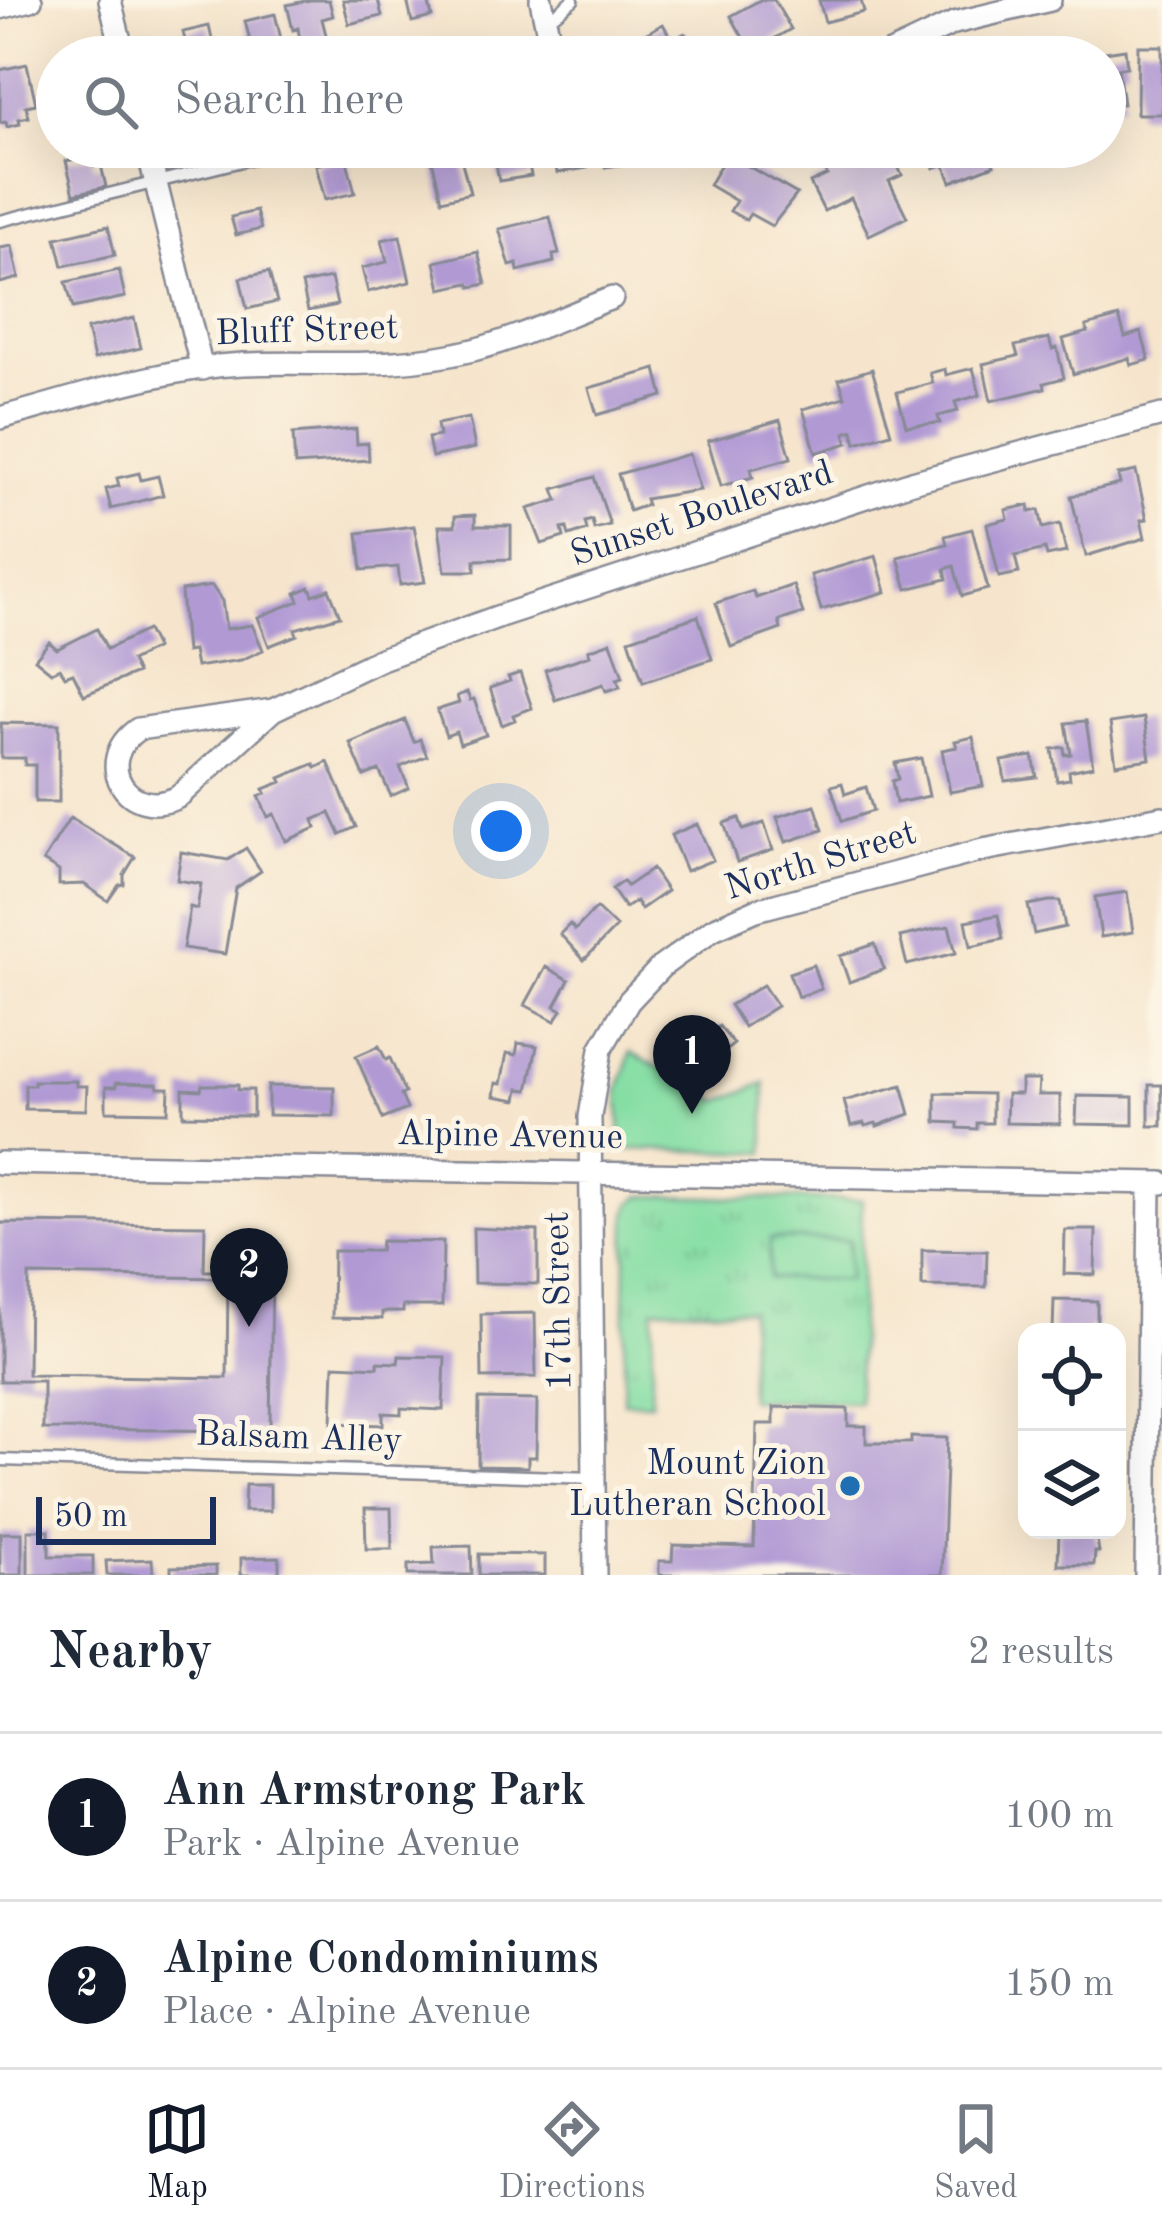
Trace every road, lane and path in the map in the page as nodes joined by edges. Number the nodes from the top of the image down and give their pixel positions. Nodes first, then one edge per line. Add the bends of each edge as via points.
1 (32, 0) edge
2 (110, 0) edge
3 (573, 0) edge
4 (1050, 0) edge
5 (0, 8) edge
6 (543, 11) edge
7 (119, 36) edge
8 (926, 36) edge
9 (152, 168) edge
10 (215, 168) edge
11 (156, 183) junction
12 (0, 221) edge
13 (612, 298) dead end
14 (202, 369) junction
15 (1162, 415) edge
16 (0, 418) edge
17 (273, 710) junction
18 (1162, 817) edge
19 (0, 1163) edge
20 (592, 1171) junction
21 (1156, 1183) edge
22 (0, 1460) edge
23 (596, 1478) junction
24 (595, 1575) edge
25 (1146, 1575) edge

1 - 5 street
2 - 7 street
3 - 6 lane
4 - 8 street
9 - 11 street
10 - 11 lane
11 - 12 lane
11 - 14 street
13 - 14 street, Bluff Street via 477,350 398,364
14 - 16 street, Bluff Street
15 - 17 street, Sunset Boulevard via 912,482 521,609 381,659
17 - 17 street, Sunset Boulevard via 178,797 153,804 120,784 116,759 138,730
18 - 20 street, North Street via 982,850 756,910 713,929 629,1001 601,1049
19 - 20 street, Alpine Avenue
20 - 21 street, Alpine Avenue
20 - 23 street, 17th Street
21 - 25 street
22 - 23 lane, Balsam Alley
23 - 24 street, 17th Street

